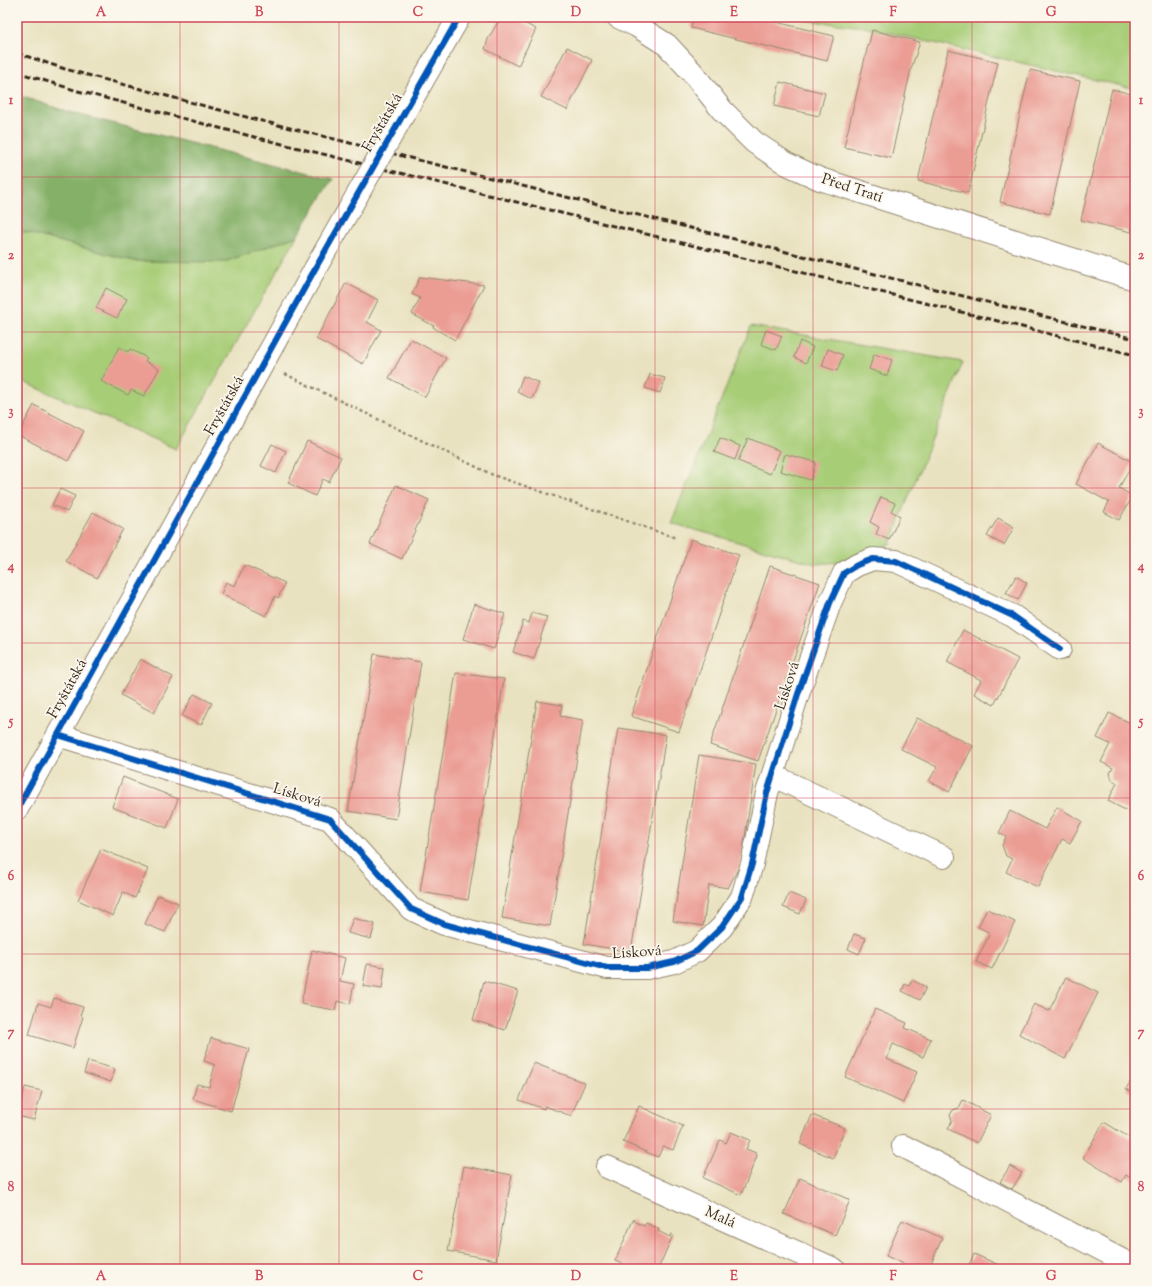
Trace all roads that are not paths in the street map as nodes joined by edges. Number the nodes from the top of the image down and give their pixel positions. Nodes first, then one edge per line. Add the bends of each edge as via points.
1 (459, 17) edge
2 (618, 17) edge
3 (1135, 279) edge
4 (1060, 649) dead end
5 (58, 735) junction
6 (774, 776) junction
7 (17, 809) edge
8 (944, 857) dead end
9 (903, 1146) dead end
10 (607, 1167) dead end
11 (1135, 1267) edge
12 (834, 1269) edge

1 - 5 street, Fryštátská, bridge via 315,269
2 - 3 street, Před Tratí via 667,44 722,110 754,142 787,164 820,179
4 - 6 street, Lísková via 1013,616 896,561 873,559 857,565 844,573 830,603 798,694
5 - 6 street, Lísková via 330,819 410,909 444,924 607,968 647,968 674,962 697,951 722,928 742,897 752,864 767,793
5 - 7 street, Fryštátská
6 - 8 street
9 - 11 street
10 - 12 street, Malá

